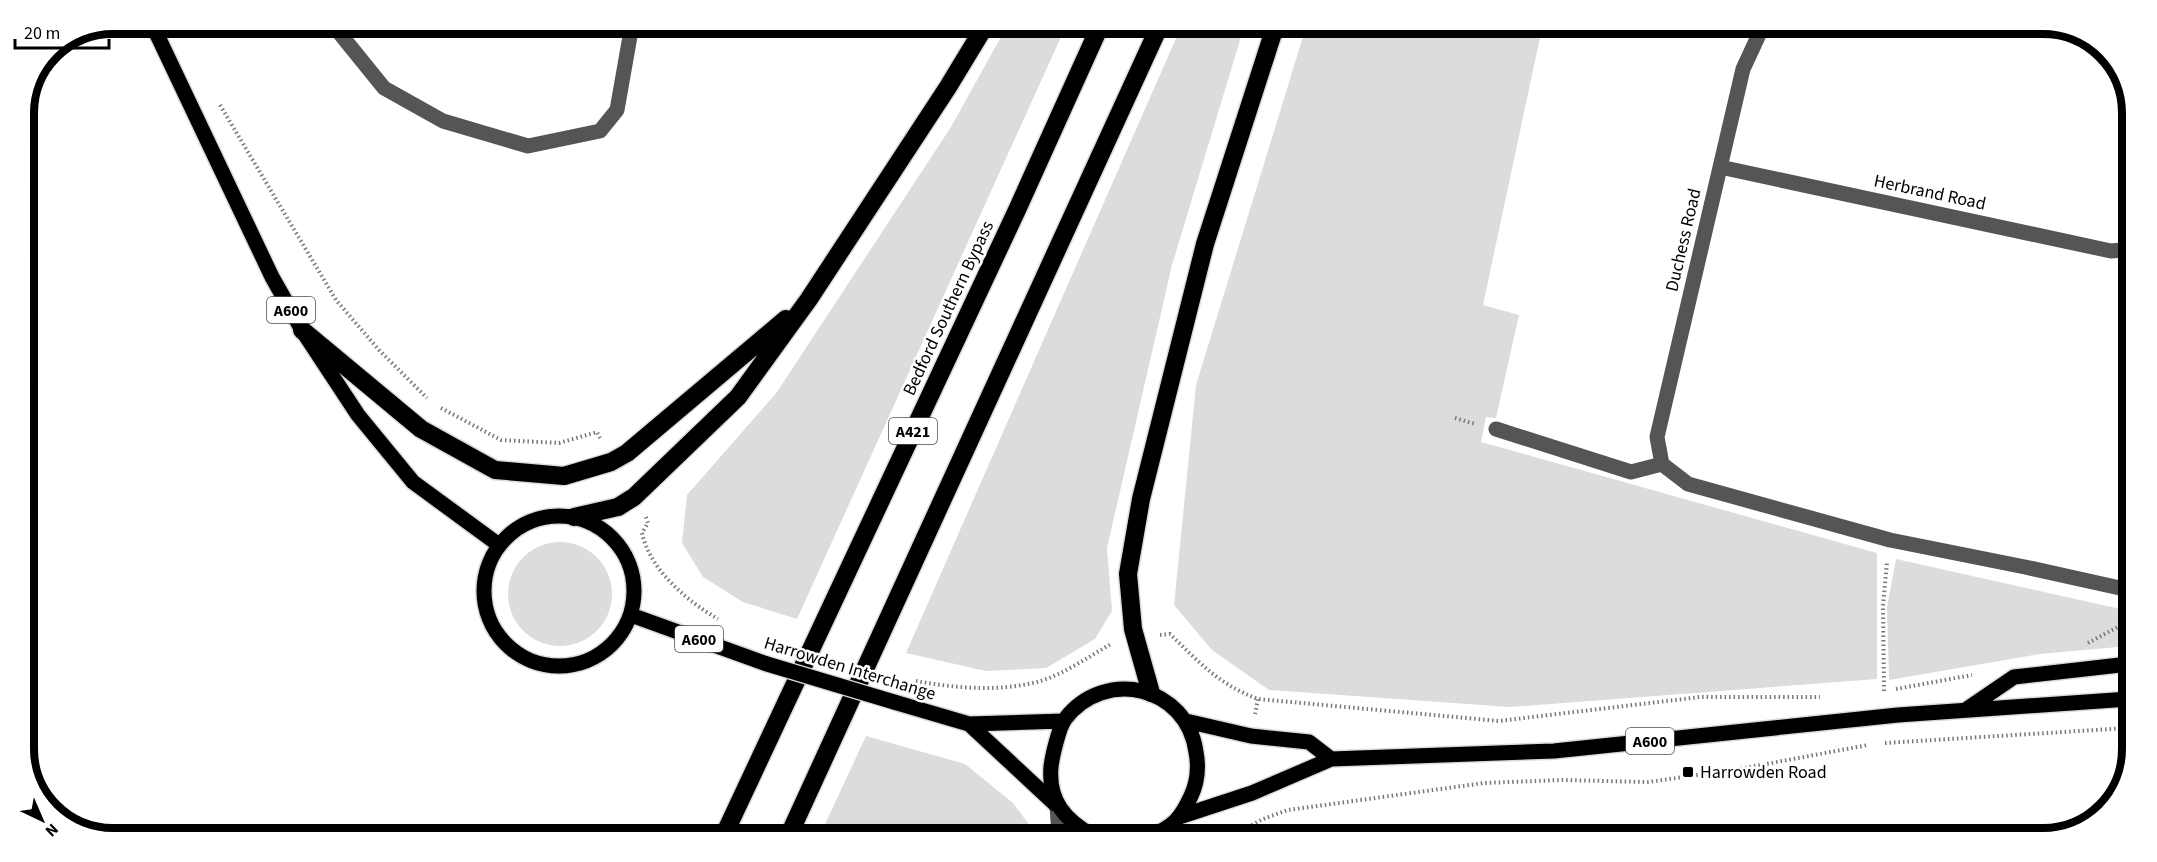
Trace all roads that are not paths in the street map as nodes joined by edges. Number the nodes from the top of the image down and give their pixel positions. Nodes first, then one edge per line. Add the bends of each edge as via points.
1 (157, 34) edge
2 (340, 34) edge
3 (630, 34) edge
4 (980, 34) edge
5 (1096, 34) edge
6 (1156, 34) edge
7 (1273, 34) edge
8 (1759, 34) edge
9 (1720, 167) junction
10 (2122, 249) edge
11 (809, 299) junction
12 (302, 330) junction
13 (1496, 429) dead end
14 (1662, 464) junction
15 (574, 517) junction
16 (499, 545) junction
17 (2122, 589) edge
18 (631, 615) junction
19 (2122, 665) edge
20 (1151, 693) junction
21 (2122, 699) edge
22 (1967, 709) junction
23 (1064, 721) junction
24 (1186, 721) junction
25 (969, 724) junction
26 (1331, 759) junction
27 (1057, 806) junction
28 (1182, 816) junction
29 (727, 828) edge
30 (792, 828) edge
31 (1058, 828) edge
32 (1080, 828) edge
33 (1167, 828) edge

1 - 12 main road, A600 via 272,276
2 - 3 street via 384,88 443,121 528,146 600,131 617,110
4 - 11 highway
5 - 29 highway, Bedford Southern Bypass / A421
6 - 30 highway
7 - 20 highway via 1205,243 1141,499 1128,574 1133,629
8 - 9 street, Duchess Road via 1743,69
9 - 10 street, Herbrand Road
9 - 14 street, Duchess Road via 1657,437
11 - 12 highway via 627,453 564,476 495,470 421,429
11 - 15 highway via 738,397 634,497 618,507
12 - 16 main road, A600 via 358,415 413,482
13 - 14 street via 1630,472
14 - 17 street via 1688,484 1890,540
15 - 16 main road via 532,520
15 - 18 main road via 598,526 617,543 630,565 634,590
16 - 18 main road via 487,569 484,594 489,620 503,642 524,658 549,666 575,665 599,655 618,638
18 - 25 main road, Harrowden Interchange / A600, bridge via 767,664
19 - 22 main road, A600 via 2014,677
20 - 23 main road via 1127,688 1102,692 1081,703
20 - 24 main road via 1170,704
21 - 22 main road, A600
22 - 26 main road, A600 via 1554,751
23 - 25 main road, Harrowden Interchange / A600
23 - 27 main road via 1050,784
24 - 26 main road via 1251,736 1309,742
24 - 28 main road via 1199,767
25 - 27 main road
26 - 28 main road, A600 via 1252,793
27 - 31 street
27 - 32 main road
28 - 33 main road

